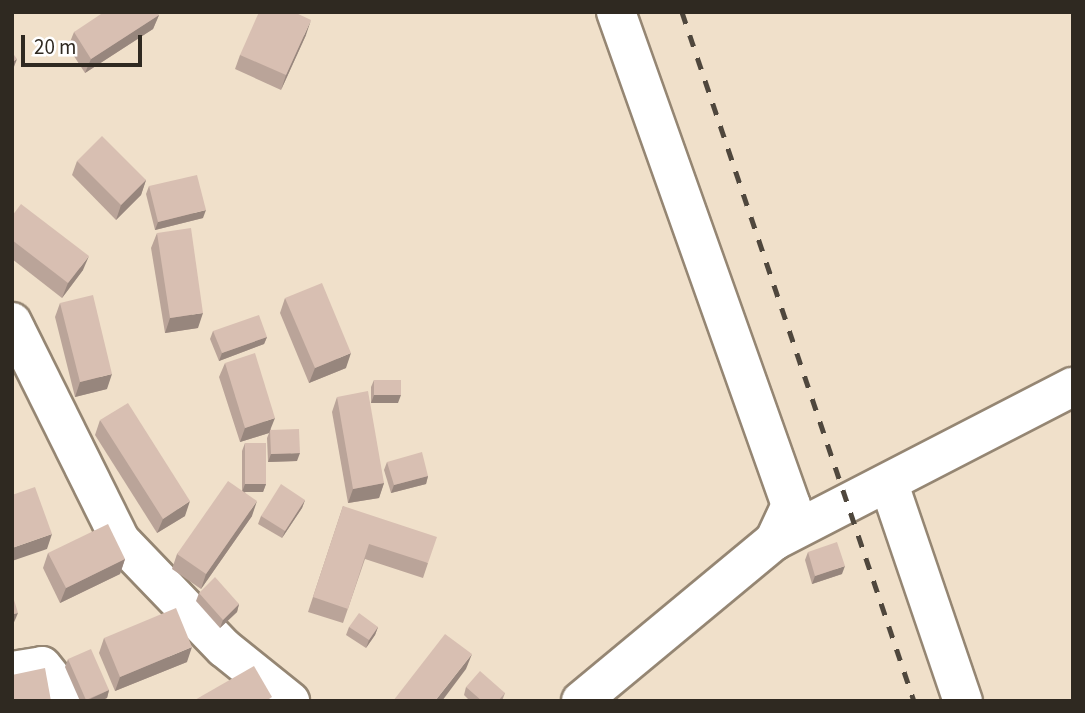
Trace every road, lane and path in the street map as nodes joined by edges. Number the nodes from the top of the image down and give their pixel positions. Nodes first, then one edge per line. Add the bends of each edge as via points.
1 (615, 12) edge
2 (12, 322) edge
3 (1073, 387) edge
4 (889, 484) junction
5 (774, 541) junction
6 (12, 671) edge
7 (70, 701) edge
8 (290, 701) edge
9 (581, 701) edge
10 (963, 701) edge

1 - 5 street via 791,505
2 - 8 street via 120,540 224,648
3 - 4 street
4 - 5 street
4 - 10 street
5 - 9 street
6 - 7 street via 42,666

